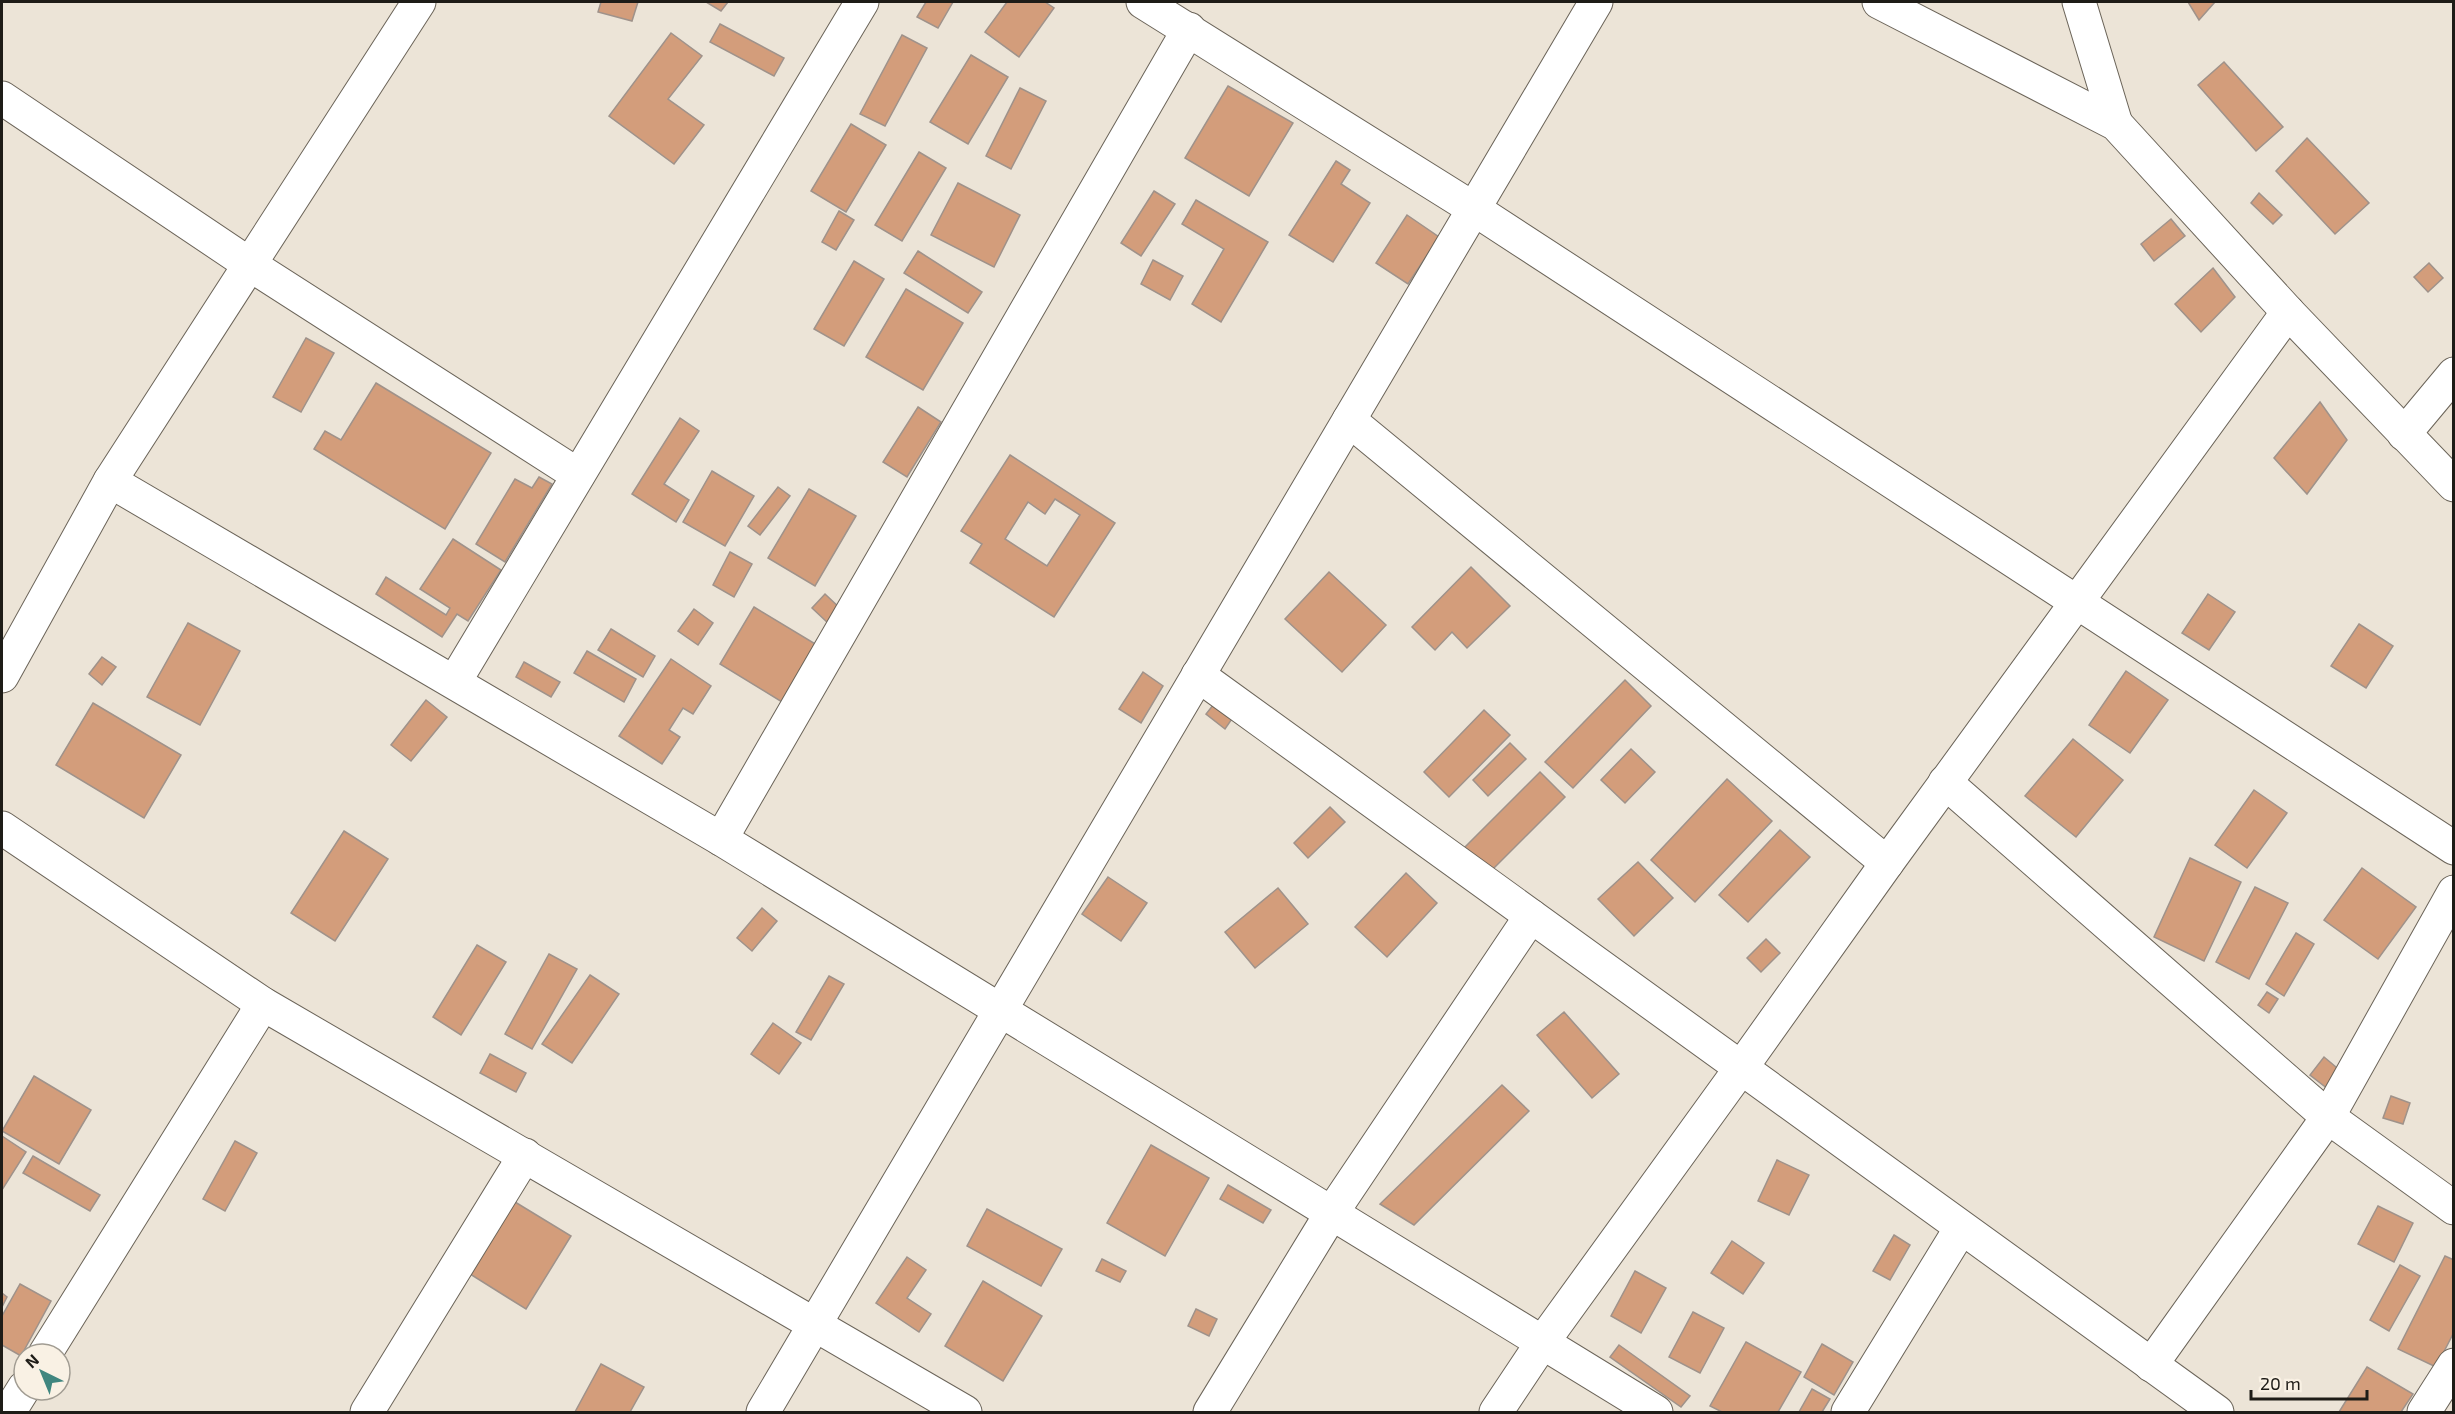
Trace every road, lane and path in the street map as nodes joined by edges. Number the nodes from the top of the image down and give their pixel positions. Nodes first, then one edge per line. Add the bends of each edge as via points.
1 (420, 2) edge
2 (862, 2) edge
3 (1143, 2) edge
4 (1596, 2) edge
5 (1879, 2) edge
6 (2079, 2) edge
7 (1189, 29) junction
8 (2, 98) edge
9 (2116, 124) junction
10 (1474, 209) junction
11 (249, 264) junction
12 (2288, 312) junction
13 (2454, 374) edge
14 (1349, 420) junction
15 (2404, 434) junction
16 (578, 475) junction
17 (110, 481) junction
18 (2454, 485) edge
19 (2076, 602) junction
20 (1198, 675) junction
21 (2, 676) edge
22 (455, 681) junction
23 (1945, 782) junction
24 (2, 828) edge
25 (721, 839) junction
26 (2454, 848) edge
27 (1887, 863) junction
28 (2454, 892) edge
29 (1531, 916) junction
30 (263, 1004) junction
31 (1001, 1010) junction
32 (1742, 1068) junction
33 (2328, 1117) junction
34 (525, 1155) junction
35 (2454, 1208) edge
36 (1332, 1214) junction
37 (1961, 1228) junction
38 (815, 1324) junction
39 (52, 1342) edge
40 (1542, 1343) junction
41 (2151, 1365) junction
42 (2454, 1365) edge
43 (367, 1413) edge
44 (763, 1413) edge
45 (965, 1413) edge
46 (1210, 1413) edge
47 (1496, 1413) edge
48 (1656, 1413) edge
49 (1848, 1413) edge
50 (2217, 1413) edge
51 (2424, 1413) edge

1 - 11 street
2 - 16 street
3 - 7 street
4 - 10 street
5 - 9 street
6 - 9 street
7 - 10 street
7 - 25 street
8 - 11 street
9 - 12 street
10 - 14 street
10 - 19 street
11 - 16 street
11 - 17 street
12 - 15 street
12 - 19 street
13 - 15 street
14 - 20 street
14 - 27 street
15 - 18 street
16 - 22 street
17 - 21 street
17 - 22 street
19 - 23 street
19 - 26 street
20 - 29 street
20 - 31 street
22 - 25 street
23 - 27 street
23 - 33 street
24 - 30 street
25 - 31 street
27 - 32 street
28 - 33 street
29 - 32 street
29 - 36 street
30 - 34 street
30 - 39 street
31 - 36 street
31 - 38 street
32 - 37 street
32 - 40 street
33 - 35 street
33 - 41 street
34 - 38 street
34 - 43 street
36 - 40 street
36 - 46 street
37 - 41 street
37 - 49 street
38 - 44 street
38 - 45 street
40 - 47 street
40 - 48 street
41 - 50 street
42 - 51 street

